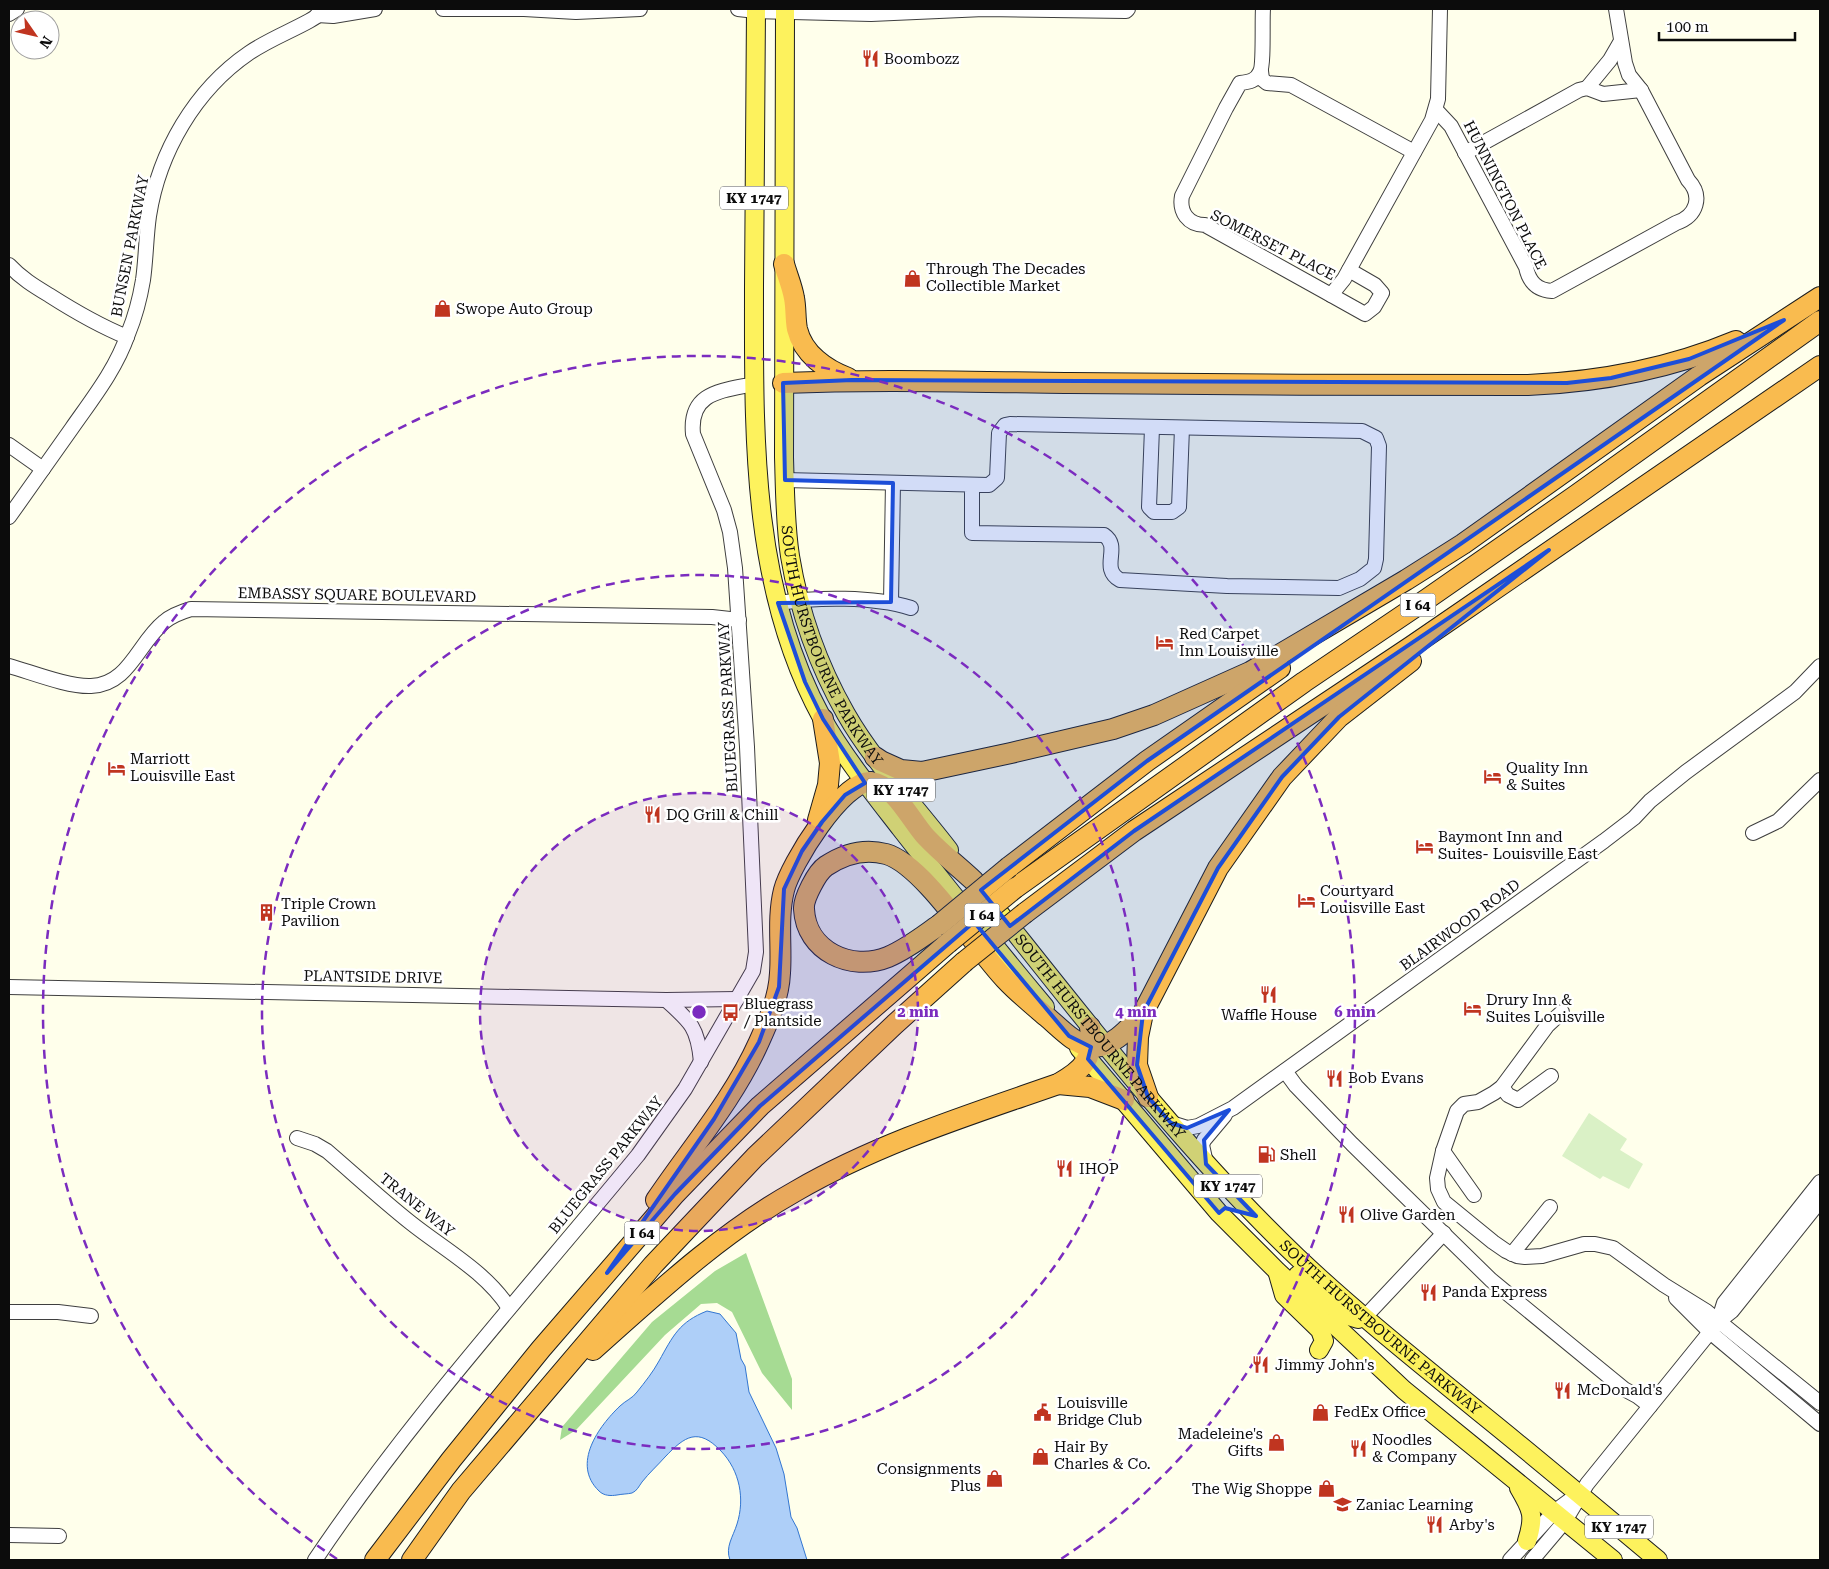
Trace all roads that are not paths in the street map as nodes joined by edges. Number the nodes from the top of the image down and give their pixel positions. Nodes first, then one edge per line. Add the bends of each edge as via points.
1 (17, 9) edge
2 (375, 9) edge
3 (443, 9) edge
4 (640, 9) edge
5 (738, 9) edge
6 (1128, 9) edge
7 (1262, 9) edge
8 (1440, 9) edge
9 (1616, 9) edge
10 (756, 10) edge
11 (785, 10) edge
12 (322, 12) edge
13 (9, 14) edge
14 (1621, 41) junction
15 (1261, 71) junction
16 (1587, 88) junction
17 (1641, 90) junction
18 (1436, 110) junction
19 (1414, 152) junction
20 (1466, 153) junction
21 (784, 264) junction
22 (9, 265) edge
23 (1348, 270) junction
24 (1331, 295) junction
25 (1820, 297) edge
26 (1784, 320) junction
27 (1820, 321) edge
28 (128, 337) junction
29 (1820, 366) edge
30 (852, 380) junction
31 (783, 383) junction
32 (754, 384) junction
33 (1152, 428) junction
34 (1187, 428) junction
35 (9, 444) edge
36 (43, 469) junction
37 (785, 480) junction
38 (893, 483) junction
39 (972, 485) junction
40 (9, 517) edge
41 (1549, 550) junction
42 (1406, 580) junction
43 (799, 600) junction
44 (891, 602) junction
45 (778, 603) junction
46 (911, 608) dead end
47 (739, 620) junction
48 (9, 666) edge
49 (1820, 666) edge
50 (823, 719) junction
51 (875, 756) junction
52 (1820, 780) edge
53 (865, 783) junction
54 (1754, 833) dead end
55 (813, 836) junction
56 (974, 881) junction
57 (9, 986) edge
58 (666, 1000) junction
59 (737, 1000) junction
60 (1562, 1012) dead end
61 (1143, 1013) junction
62 (1090, 1026) joint
63 (1069, 1036) junction
64 (1094, 1050) junction
65 (701, 1062) junction
66 (1285, 1072) junction
67 (1551, 1076) dead end
68 (1058, 1084) junction
69 (1502, 1087) junction
70 (1148, 1097) junction
71 (1124, 1100) junction
72 (1229, 1110) junction
73 (1171, 1123) junction
74 (297, 1138) dead end
75 (1443, 1151) junction
76 (1206, 1164) junction
77 (1820, 1182) edge
78 (1474, 1195) dead end
79 (1820, 1201) edge
80 (1550, 1207) dead end
81 (1219, 1212) junction
82 (1256, 1216) junction
83 (1444, 1233) junction
84 (1251, 1246) junction
85 (1512, 1254) junction
86 (1770, 1254) junction
87 (1277, 1271) junction
88 (607, 1273) junction
89 (509, 1308) junction
90 (9, 1312) edge
91 (91, 1316) dead end
92 (1364, 1318) junction
93 (1714, 1327) junction
94 (1359, 1348) junction
95 (564, 1368) junction
96 (1820, 1403) edge
97 (1650, 1406) junction
98 (1820, 1424) edge
99 (1516, 1483) junction
100 (1580, 1494) junction
101 (1559, 1516) junction
102 (9, 1535) edge
103 (59, 1536) dead end
104 (1527, 1541) junction
105 (314, 1560) edge
106 (376, 1560) edge
107 (412, 1560) edge
108 (1510, 1560) edge
109 (1532, 1560) edge
110 (1613, 1560) edge
111 (1658, 1560) edge

1 - 13 street
2 - 12 street, BUNSEN PARKWAY via 333,16
3 - 4 street via 576,12
5 - 10 street
6 - 11 street via 984,9 871,14
7 - 15 street
8 - 18 street, SOMERSET PLACE
9 - 14 street, HUNNINGTON PLACE
10 - 11 street
10 - 32 main road, SOUTH HURSTBOURNE PARKWAY / KY 1747
11 - 21 main road, SOUTH HURSTBOURNE PARKWAY / KY 1747
12 - 28 street, BUNSEN PARKWAY via 279,35 226,71 200,98 179,130 156,183 149,215 143,280
14 - 16 street
14 - 17 street, HUNNINGTON PLACE via 1626,68
15 - 19 street via 1262,79 1267,83 1291,85
15 - 24 street, SOMERSET PLACE via 1254,80 1240,83 1226,108 1182,196 1185,217
16 - 17 street via 1603,94
16 - 20 street
17 - 20 street, HUNNINGTON PLACE via 1692,185 1696,206 1684,220 1552,291 1538,288 1528,276
18 - 19 street, SOMERSET PLACE
18 - 20 street, HUNNINGTON PLACE via 1446,118
19 - 23 street, SOMERSET PLACE
21 - 30 highway via 794,298 797,329 803,343 832,372
21 - 31 main road, SOUTH HURSTBOURNE PARKWAY / KY 1747
22 - 28 street via 27,282 62,304
23 - 24 street, SOMERSET PLACE
23 - 24 street via 1375,285 1382,293 1374,306 1365,314
25 - 26 highway
26 - 30 highway via 1689,359 1648,371 1567,384
26 - 42 highway via 1699,376 1463,544
27 - 88 highway, I 64, bridge via 1015,888 760,1106 675,1194
28 - 36 street, BUNSEN PARKWAY via 96,394
29 - 41 highway, I 64
30 - 31 highway
31 - 32 main road
31 - 37 main road, SOUTH HURSTBOURNE PARKWAY / KY 1747
32 - 45 main road, SOUTH HURSTBOURNE PARKWAY / KY 1747 via 763,517 773,589
32 - 47 street, BLUEGRASS PARKWAY via 707,397 693,413 692,425 730,532
33 - 34 street
33 - 34 street via 1149,506 1154,512 1172,512 1179,507
33 - 39 street via 1010,424 999,434 997,478 989,485
34 - 39 street via 1362,432 1376,438 1379,446 1374,568 1360,579 1339,588 1120,580 1110,570 1112,545 1104,535 972,533
35 - 36 street
36 - 40 street, BUNSEN PARKWAY
37 - 38 street
37 - 43 main road, SOUTH HURSTBOURNE PARKWAY / KY 1747 via 790,554
38 - 39 street
38 - 44 street
41 - 61 highway via 1339,717 1282,777 1218,868
41 - 95 highway, I 64, bridge via 1412,646 1134,831 964,962 894,1024 755,1158 653,1265
42 - 51 highway via 1250,672 1154,715 1113,729 922,772 901,770
42 - 63 highway, bridge via 1147,761 1009,867 939,925 908,947 884,958 859,962 836,957 818,944 808,927 803,908 810,888 822,870 840,857 864,852 887,854 923,880 1005,980
43 - 44 street
43 - 45 street
43 - 51 main road, SOUTH HURSTBOURNE PARKWAY / KY 1747 via 830,684
44 - 46 street
45 - 50 main road, SOUTH HURSTBOURNE PARKWAY / KY 1747 via 805,682
47 - 48 street, EMBASSY SQUARE BOULEVARD via 191,609 164,622 124,671 104,684 83,686
47 - 59 street, BLUEGRASS PARKWAY via 756,952 753,971
49 - 66 street, BLAIRWOOD ROAD via 1795,692 1686,772 1634,818
50 - 53 main road, SOUTH HURSTBOURNE PARKWAY / KY 1747
50 - 55 highway via 830,763 828,784
51 - 56 main road, SOUTH HURSTBOURNE PARKWAY / KY 1747
52 - 54 street via 1778,820
53 - 55 highway via 838,802
53 - 56 highway via 884,786 926,837
53 - 63 main road, SOUTH HURSTBOURNE PARKWAY / KY 1747 via 956,900
55 - 88 highway via 793,867 784,889 779,986 759,1042 714,1119
56 - 62 main road, SOUTH HURSTBOURNE PARKWAY / KY 1747
57 - 58 street, PLANTSIDE DRIVE
58 - 59 street, PLANTSIDE DRIVE
58 - 65 street via 696,1032
59 - 65 street, BLUEGRASS PARKWAY
60 - 69 street via 1547,1026
61 - 64 highway via 1120,1037
61 - 70 highway via 1137,1064
62 - 64 highway
63 - 64 highway
64 - 68 highway via 1076,1074
64 - 70 main road, SOUTH HURSTBOURNE PARKWAY / KY 1747
64 - 71 main road, SOUTH HURSTBOURNE PARKWAY / KY 1747
65 - 89 street, BLUEGRASS PARKWAY via 638,1155
66 - 72 street, BLAIRWOOD ROAD
66 - 83 street via 1352,1144
67 - 69 street via 1518,1100
68 - 71 highway via 1090,1087
68 - 95 highway via 916,1133 794,1192 715,1245 592,1351
69 - 75 street via 1484,1099 1460,1107
70 - 73 main road, SOUTH HURSTBOURNE PARKWAY / KY 1747
71 - 81 main road, SOUTH HURSTBOURNE PARKWAY / KY 1747
72 - 73 street, BLAIRWOOD ROAD via 1198,1126 1187,1128
72 - 76 street, BLAIRWOOD ROAD via 1204,1140
73 - 76 main road, SOUTH HURSTBOURNE PARKWAY / KY 1747
74 - 89 street, TRANE WAY via 327,1150 411,1223 472,1268
75 - 78 street
75 - 85 street via 1436,1178 1444,1202
76 - 82 main road, SOUTH HURSTBOURNE PARKWAY / KY 1747
77 - 86 street
79 - 86 street
80 - 85 street
81 - 82 main road via 1225,1208
81 - 84 main road, SOUTH HURSTBOURNE PARKWAY / KY 1747
82 - 92 main road, SOUTH HURSTBOURNE PARKWAY / KY 1747
83 - 92 street
83 - 97 street via 1491,1280 1622,1388
84 - 87 main road, SOUTH HURSTBOURNE PARKWAY / KY 1747
84 - 92 main road via 1285,1263 1342,1314
85 - 93 street via 1535,1257 1584,1244 1608,1246 1664,1285
86 - 93 street via 1732,1311
87 - 94 main road, SOUTH HURSTBOURNE PARKWAY / KY 1747
87 - 94 main road via 1284,1294 1320,1330 1324,1341 1319,1350
88 - 106 highway, I 64 via 463,1445
89 - 105 street, BLUEGRASS PARKWAY via 430,1404
90 - 91 street
92 - 100 main road, SOUTH HURSTBOURNE PARKWAY / KY 1747
93 - 96 street
93 - 97 street
93 - 98 street
94 - 99 main road, SOUTH HURSTBOURNE PARKWAY / KY 1747 via 1404,1390
95 - 107 highway, I 64 via 461,1491
97 - 100 street
99 - 101 main road, SOUTH HURSTBOURNE PARKWAY / KY 1747
99 - 104 main road via 1531,1510
100 - 101 street
100 - 111 main road, SOUTH HURSTBOURNE PARKWAY / KY 1747
101 - 104 street
101 - 109 street
101 - 110 main road, SOUTH HURSTBOURNE PARKWAY / KY 1747
102 - 103 street
104 - 108 street

